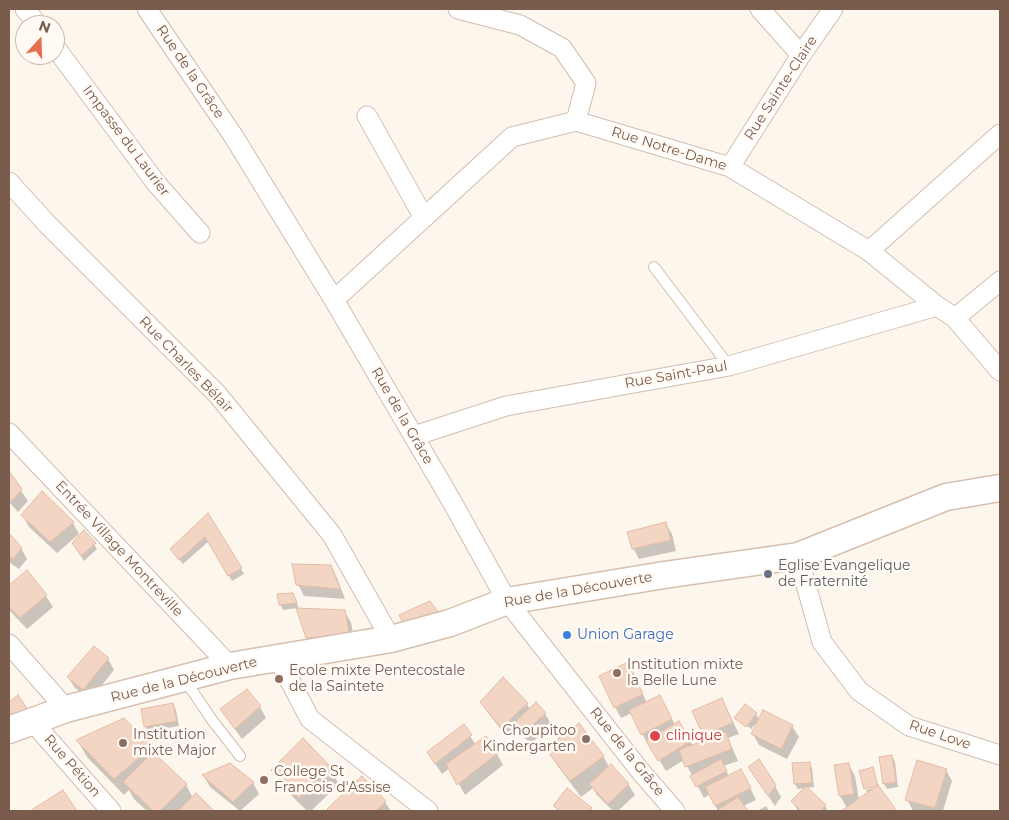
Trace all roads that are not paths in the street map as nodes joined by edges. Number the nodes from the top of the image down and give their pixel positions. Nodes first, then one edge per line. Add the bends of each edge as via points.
1 (147, 9) edge
2 (458, 9) edge
3 (760, 9) edge
4 (833, 9) edge
5 (801, 55) junction
6 (65, 61) edge
7 (367, 116) dead end
8 (576, 121) junction
9 (1000, 134) edge
10 (730, 167) junction
11 (9, 182) edge
12 (424, 218) junction
13 (200, 233) dead end
14 (870, 251) junction
15 (654, 267) dead end
16 (1000, 281) edge
17 (334, 300) junction
18 (937, 306) junction
19 (955, 318) junction
20 (729, 366) junction
21 (1000, 371) edge
22 (9, 433) edge
23 (414, 436) junction
24 (1000, 488) edge
25 (798, 556) junction
26 (507, 601) junction
27 (391, 639) junction
28 (9, 644) edge
29 (278, 658) junction
30 (230, 666) junction
31 (184, 679) junction
32 (66, 709) junction
33 (20, 726) edge
34 (1000, 755) edge
35 (240, 756) dead end
36 (111, 811) edge
37 (428, 811) edge
38 (675, 811) edge

1 - 17 street, Rue de la Grâce via 234,137
2 - 8 street via 520,25 562,48 586,82
3 - 5 street
4 - 5 street, Rue Sainte-Claire
5 - 10 street, Rue Sainte-Claire
6 - 13 street, Impasse du Laurier via 156,184
7 - 12 street
8 - 10 street, Rue Notre-Dame
8 - 12 street via 512,137
9 - 14 street
10 - 14 street, Rue Notre-Dame
11 - 27 street, Rue Charles Bélair via 218,395 332,535
12 - 17 street
14 - 18 street, Rue Notre-Dame
15 - 20 lane
16 - 19 street
17 - 23 street, Rue de la Grâce
18 - 19 street, Rue Notre-Dame
18 - 20 street, Rue Saint-Paul
19 - 21 street, Rue Notre-Dame
20 - 23 street, Rue Saint-Paul via 506,406
22 - 30 street, Entrée Village Montreville
23 - 26 street, Rue de la Grâce
24 - 25 street, Rue de la Découverte via 946,497
25 - 26 street, Rue de la Découverte via 664,574
25 - 34 street, Rue Love via 822,642 859,691 909,726
26 - 27 street, Rue de la Découverte via 450,623
26 - 38 street, Rue de la Grâce
27 - 29 street, Rue de la Découverte
28 - 32 street
29 - 30 street, Rue de la Découverte
29 - 37 street via 310,718
30 - 31 street, Rue de la Découverte
31 - 32 street, Rue de la Découverte
31 - 35 lane
32 - 33 street, Rue de la Découverte
33 - 36 street, Rue Pétion

